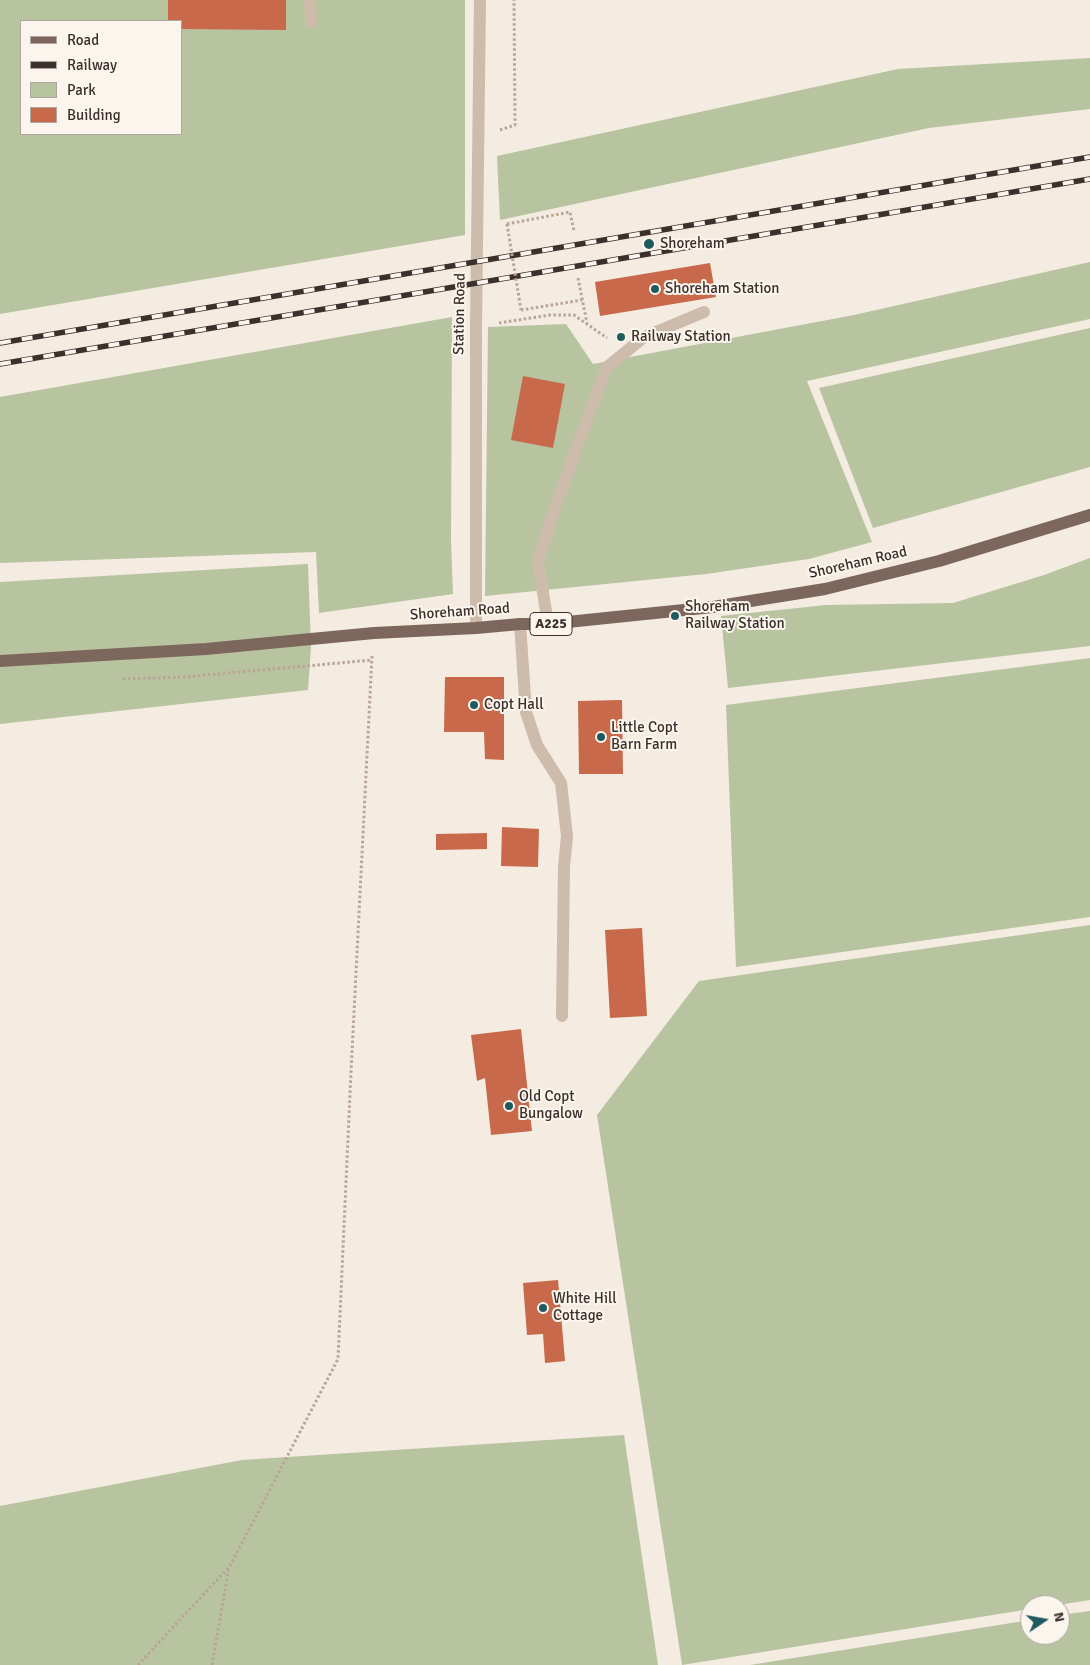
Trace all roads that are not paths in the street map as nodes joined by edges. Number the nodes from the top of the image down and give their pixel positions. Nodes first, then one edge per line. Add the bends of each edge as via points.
1 (310, 0) edge
2 (480, 0) edge
3 (311, 22) dead end
4 (704, 312) dead end
5 (1090, 515) edge
6 (520, 624) junction
7 (548, 624) junction
8 (476, 628) junction
9 (0, 661) edge
10 (562, 1016) dead end

1 - 3 street
2 - 8 street, Station Road
4 - 7 street via 644,337 606,368 538,561
5 - 7 main road, Shoreham Road / A225 via 939,562 824,589 713,607
6 - 7 main road, Shoreham Road / A225
6 - 8 main road, Shoreham Road / A225
6 - 10 street via 526,712 537,744 561,783 567,836
8 - 9 main road, Shoreham Road / A225

